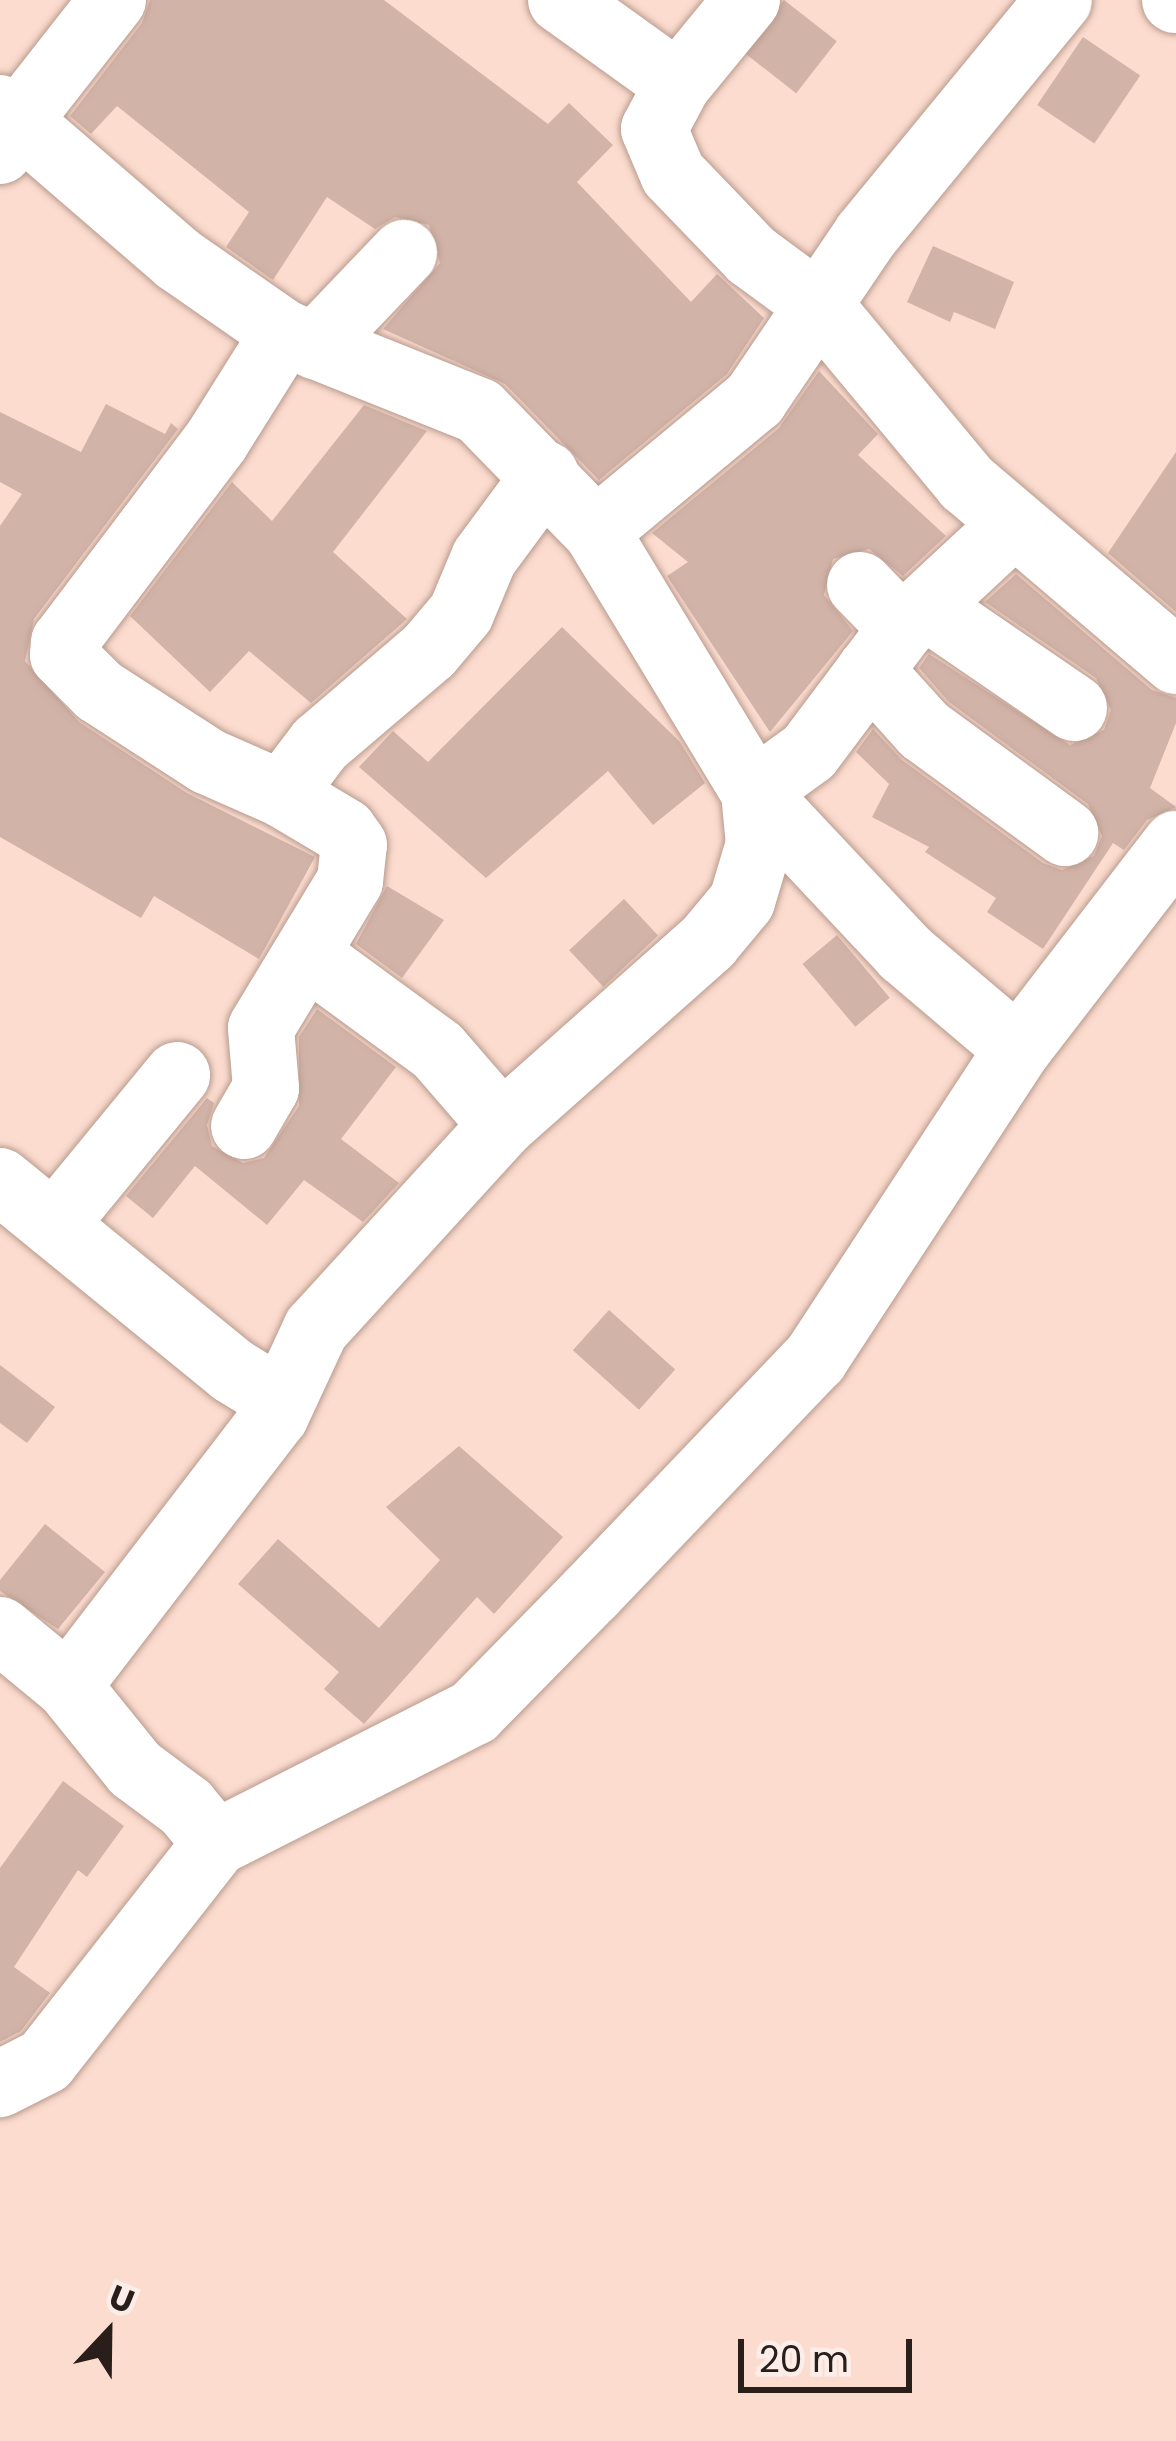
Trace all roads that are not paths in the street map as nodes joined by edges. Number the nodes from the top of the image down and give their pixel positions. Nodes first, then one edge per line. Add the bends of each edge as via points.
1 (113, 0) edge
2 (562, 0) edge
3 (747, 0) edge
4 (1059, 0) edge
5 (678, 84) junction
6 (6, 126) edge
7 (404, 253) dead end
8 (820, 306) junction
9 (300, 339) junction
10 (546, 474) junction
11 (1014, 524) junction
12 (596, 532) junction
13 (890, 623) junction
14 (1176, 662) edge
15 (1074, 708) dead end
16 (754, 792) junction
17 (282, 794) junction
18 (1065, 833) dead end
19 (1176, 844) edge
20 (307, 955) junction
21 (1018, 1049) junction
22 (177, 1075) dead end
23 (502, 1125) junction
24 (244, 1126) dead end
25 (0, 1181) edge
26 (54, 1226) junction
27 (282, 1401) junction
28 (0, 1630) edge
29 (68, 1686) junction
30 (216, 1843) junction
31 (0, 2084) edge

1 - 6 street
2 - 5 street
3 - 5 street
4 - 8 street via 866,236
5 - 8 street via 654,129 673,174 752,256
6 - 9 street via 179,260
7 - 9 street
8 - 11 street via 927,442
8 - 12 street via 755,399 698,455
9 - 10 street via 479,411
9 - 17 street via 76,625 63,655 99,691 189,749
10 - 12 street
10 - 17 street via 484,558 450,626 320,745
11 - 13 street
11 - 14 street
12 - 16 street
13 - 15 street
13 - 16 street via 808,752
13 - 18 street via 924,730
16 - 21 street via 905,953
16 - 23 street via 759,844 742,901 708,942
17 - 20 street via 354,844 350,881
19 - 21 street
20 - 23 street via 438,1051
20 - 24 street via 261,1028 263,1102
21 - 30 street via 815,1359 474,1712
22 - 26 street
23 - 27 street via 316,1329
25 - 26 street
26 - 27 street
27 - 29 street
28 - 29 street
29 - 30 street via 135,1769
30 - 31 street via 45,2061

